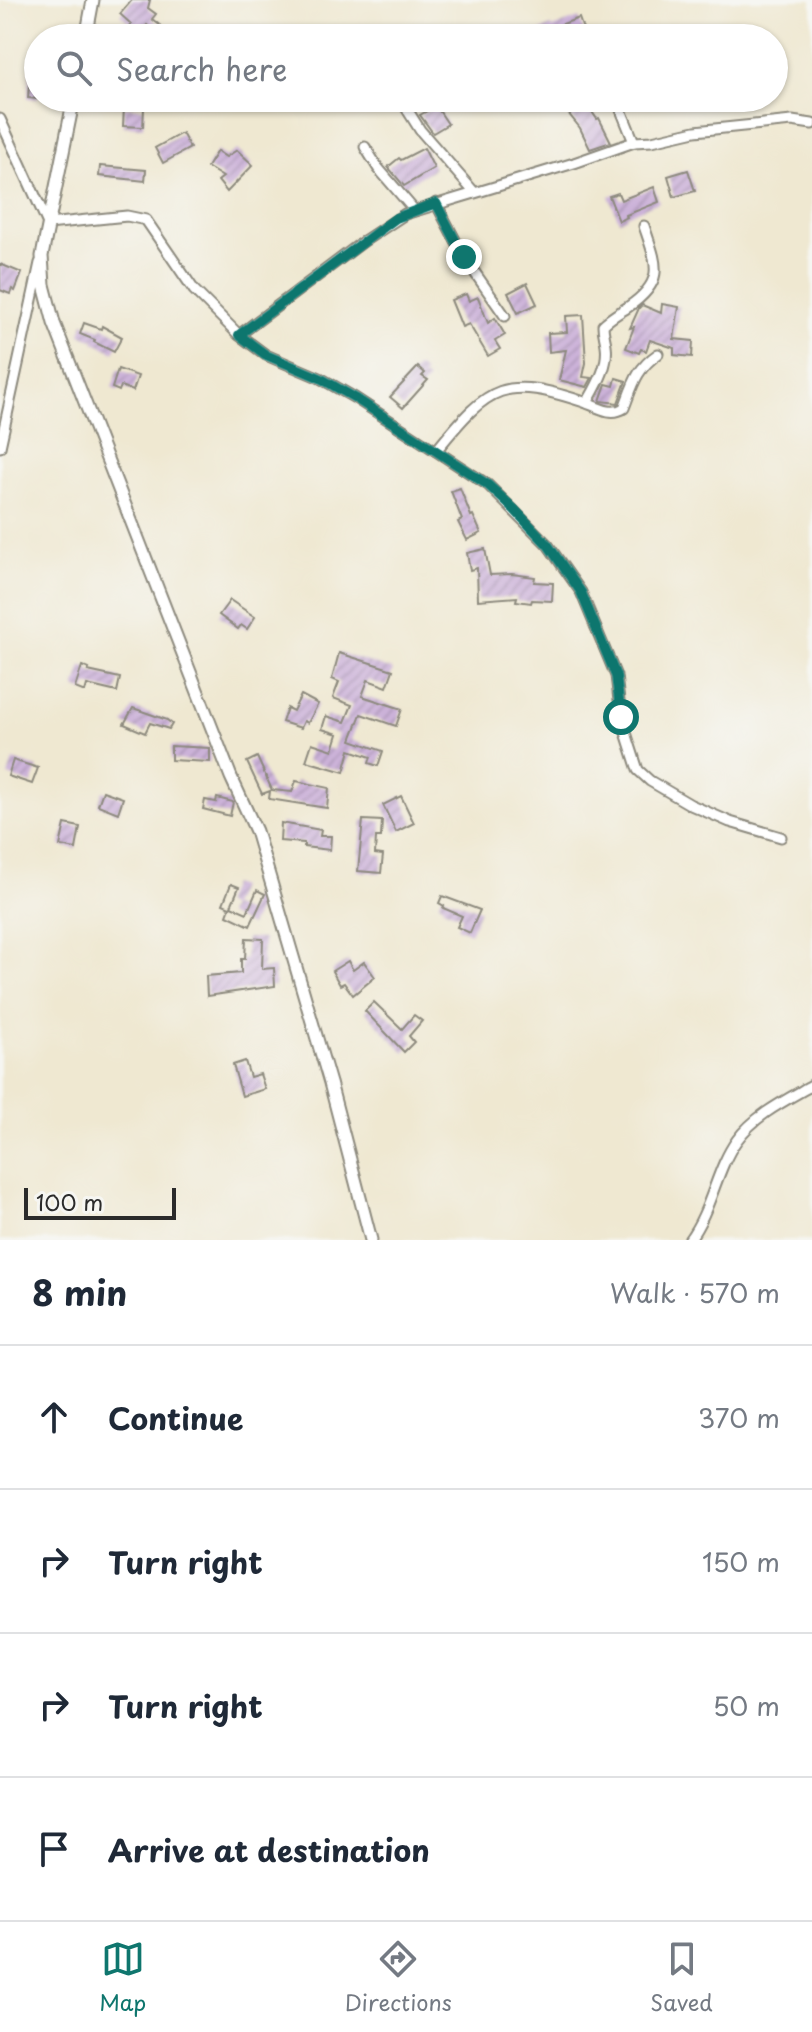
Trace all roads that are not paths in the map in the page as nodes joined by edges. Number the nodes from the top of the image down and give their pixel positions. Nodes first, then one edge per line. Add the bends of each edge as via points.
1 (93, 0) edge
2 (89, 24) edge
3 (71, 112) edge
4 (409, 112) edge
5 (622, 112) edge
6 (0, 119) edge
7 (812, 124) edge
8 (634, 142) junction
9 (365, 147) dead end
10 (474, 192) junction
11 (436, 203) junction
12 (414, 210) junction
13 (48, 224) junction
14 (644, 226) dead end
15 (42, 256) junction
16 (505, 316) dead end
17 (239, 335) junction
18 (658, 354) dead end
19 (587, 403) junction
20 (0, 447) edge
21 (436, 451) junction
22 (781, 837) dead end
23 (812, 1085) edge
24 (371, 1240) edge
25 (689, 1240) edge

1 - 2 street
3 - 13 street
4 - 10 street
5 - 8 street
6 - 13 street
7 - 8 street via 792,121
8 - 10 street
9 - 12 street
10 - 11 street
11 - 12 street
11 - 16 street via 464,257
12 - 17 street via 374,233
13 - 15 street
13 - 17 street via 127,216 146,220 194,290
14 - 19 street via 657,273 651,289 603,325 604,367
15 - 20 street
15 - 24 street via 54,323 256,831
17 - 21 street via 266,355 355,398
18 - 19 street via 635,375 624,408 607,411
19 - 21 street via 526,386 499,391 459,421
21 - 22 street via 514,509 581,592 616,676 621,717 638,770 691,805
23 - 25 street via 750,1125 735,1142 709,1207

